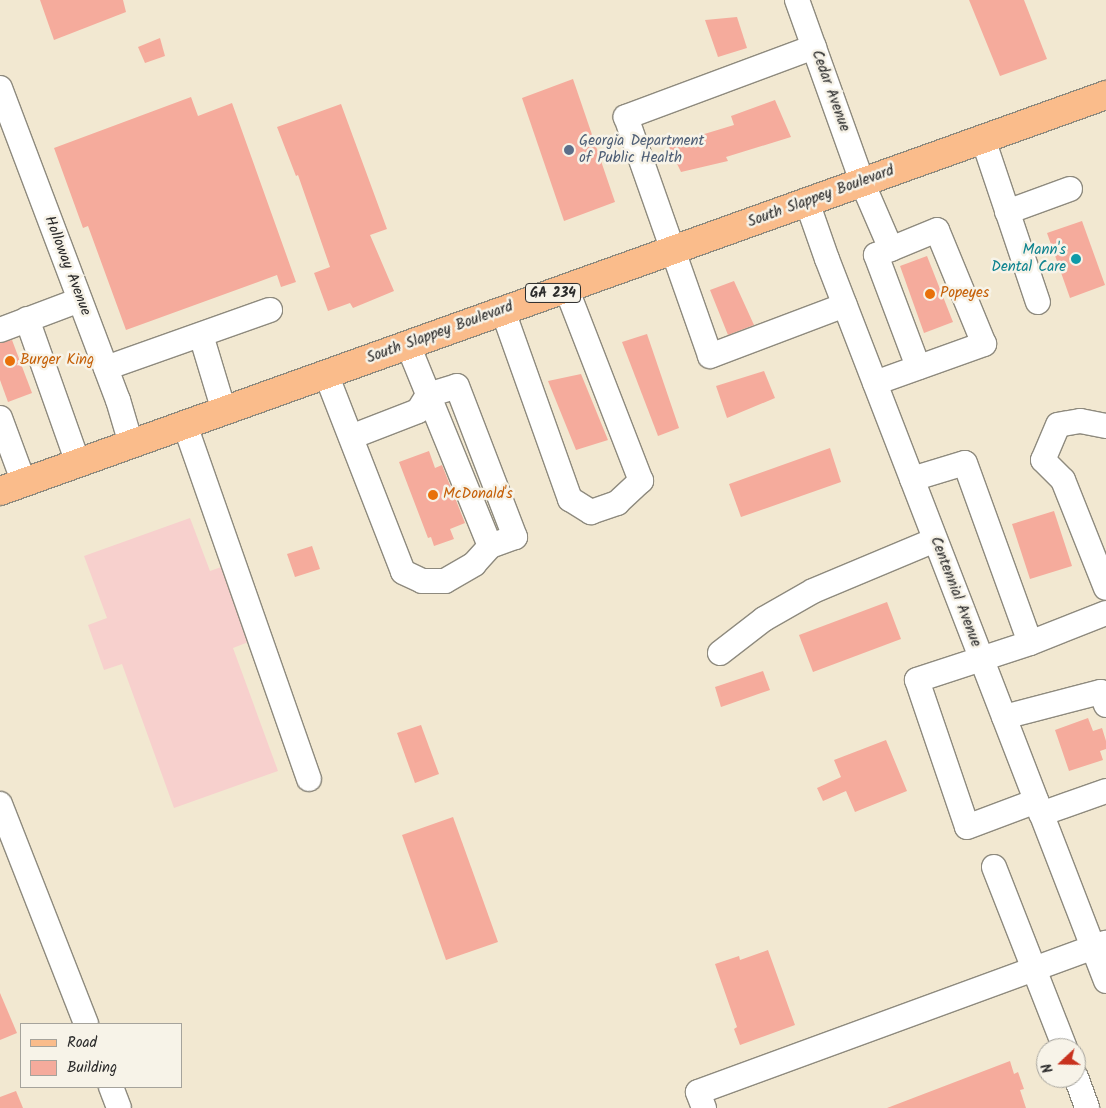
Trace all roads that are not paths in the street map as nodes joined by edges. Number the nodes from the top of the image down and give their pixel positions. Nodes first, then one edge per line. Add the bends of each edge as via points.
1 (797, 0) edge
2 (814, 47) junction
3 (0, 88) edge
4 (1106, 95) edge
5 (983, 139) junction
6 (862, 182) junction
7 (1070, 189) dead end
8 (807, 202) junction
9 (1007, 212) junction
10 (890, 249) junction
11 (673, 250) junction
12 (566, 288) junction
13 (80, 300) junction
14 (1038, 302) dead end
15 (845, 306) junction
16 (270, 310) dead end
17 (503, 311) junction
18 (9, 327) edge
19 (200, 335) junction
20 (408, 345) junction
21 (918, 367) junction
22 (106, 368) junction
23 (326, 374) junction
24 (875, 383) junction
25 (428, 395) junction
26 (0, 397) edge
27 (224, 411) junction
28 (1, 422) edge
29 (185, 425) junction
30 (1106, 426) edge
31 (351, 437) junction
32 (131, 444) junction
33 (78, 463) junction
34 (912, 479) junction
35 (12, 487) edge
36 (935, 540) junction
37 (1106, 588) edge
38 (1106, 613) edge
39 (1030, 643) junction
40 (720, 653) dead end
41 (981, 659) junction
42 (1106, 705) edge
43 (1004, 717) junction
44 (310, 779) dead end
45 (1106, 790) edge
46 (0, 804) edge
47 (1039, 808) junction
48 (994, 866) dead end
49 (1099, 945) edge
50 (1035, 968) junction
51 (1106, 981) edge
52 (86, 1023) edge
53 (1061, 1038) edge
54 (111, 1088) edge
55 (1080, 1088) edge
56 (119, 1108) edge
57 (704, 1108) edge
58 (1088, 1108) edge

1 - 2 street, Cedar Avenue
2 - 6 street, Cedar Avenue
2 - 11 street via 626,117
3 - 13 street, Holloway Avenue
4 - 5 main road, South Slappey Boulevard / GA 234
5 - 6 main road, South Slappey Boulevard / GA 234
5 - 9 street
6 - 8 main road, South Slappey Boulevard / GA 234
6 - 10 street, Cedar Avenue
7 - 9 street
8 - 11 main road, South Slappey Boulevard / GA 234
8 - 15 street, Centennial Avenue
9 - 14 street
10 - 21 street via 876,255
10 - 21 street via 938,230 984,344
11 - 12 main road, South Slappey Boulevard / GA 234
11 - 15 street via 710,356
12 - 17 main road, South Slappey Boulevard / GA 234
12 - 17 street via 640,481 617,503 590,512 570,499
13 - 18 street
13 - 22 street, Holloway Avenue
15 - 24 street, Centennial Avenue
16 - 19 street
17 - 20 main road, South Slappey Boulevard / GA 234
18 - 33 street
19 - 22 street
19 - 27 street
20 - 23 main road, South Slappey Boulevard / GA 234
20 - 25 street
21 - 24 street
22 - 32 street, Holloway Avenue
23 - 27 main road, South Slappey Boulevard / GA 234
23 - 31 street
24 - 34 street, Centennial Avenue
25 - 31 street via 418,411
25 - 31 street via 490,546 474,564 445,581 422,581 403,572
26 - 28 street via 4,408
27 - 29 main road, South Slappey Boulevard / GA 234
28 - 35 street
29 - 32 main road, South Slappey Boulevard / GA 234
29 - 44 street
30 - 37 street via 1080,422 1058,425 1043,460 1063,480
32 - 33 main road, South Slappey Boulevard / GA 234
33 - 35 main road, South Slappey Boulevard / GA 234
34 - 36 street, Centennial Avenue
34 - 39 street via 965,463
36 - 40 street via 813,591 764,619
36 - 41 street, Centennial Avenue
38 - 39 street
39 - 41 street
41 - 43 street, Centennial Avenue
41 - 47 street via 916,680 967,828
42 - 43 street via 1101,692
43 - 47 street, Centennial Avenue
45 - 47 street
46 - 52 street
47 - 49 street, Centennial Avenue
48 - 50 street
49 - 50 street
49 - 51 street, Centennial Avenue
50 - 53 street
50 - 57 street via 698,1092
54 - 56 street
55 - 58 street

